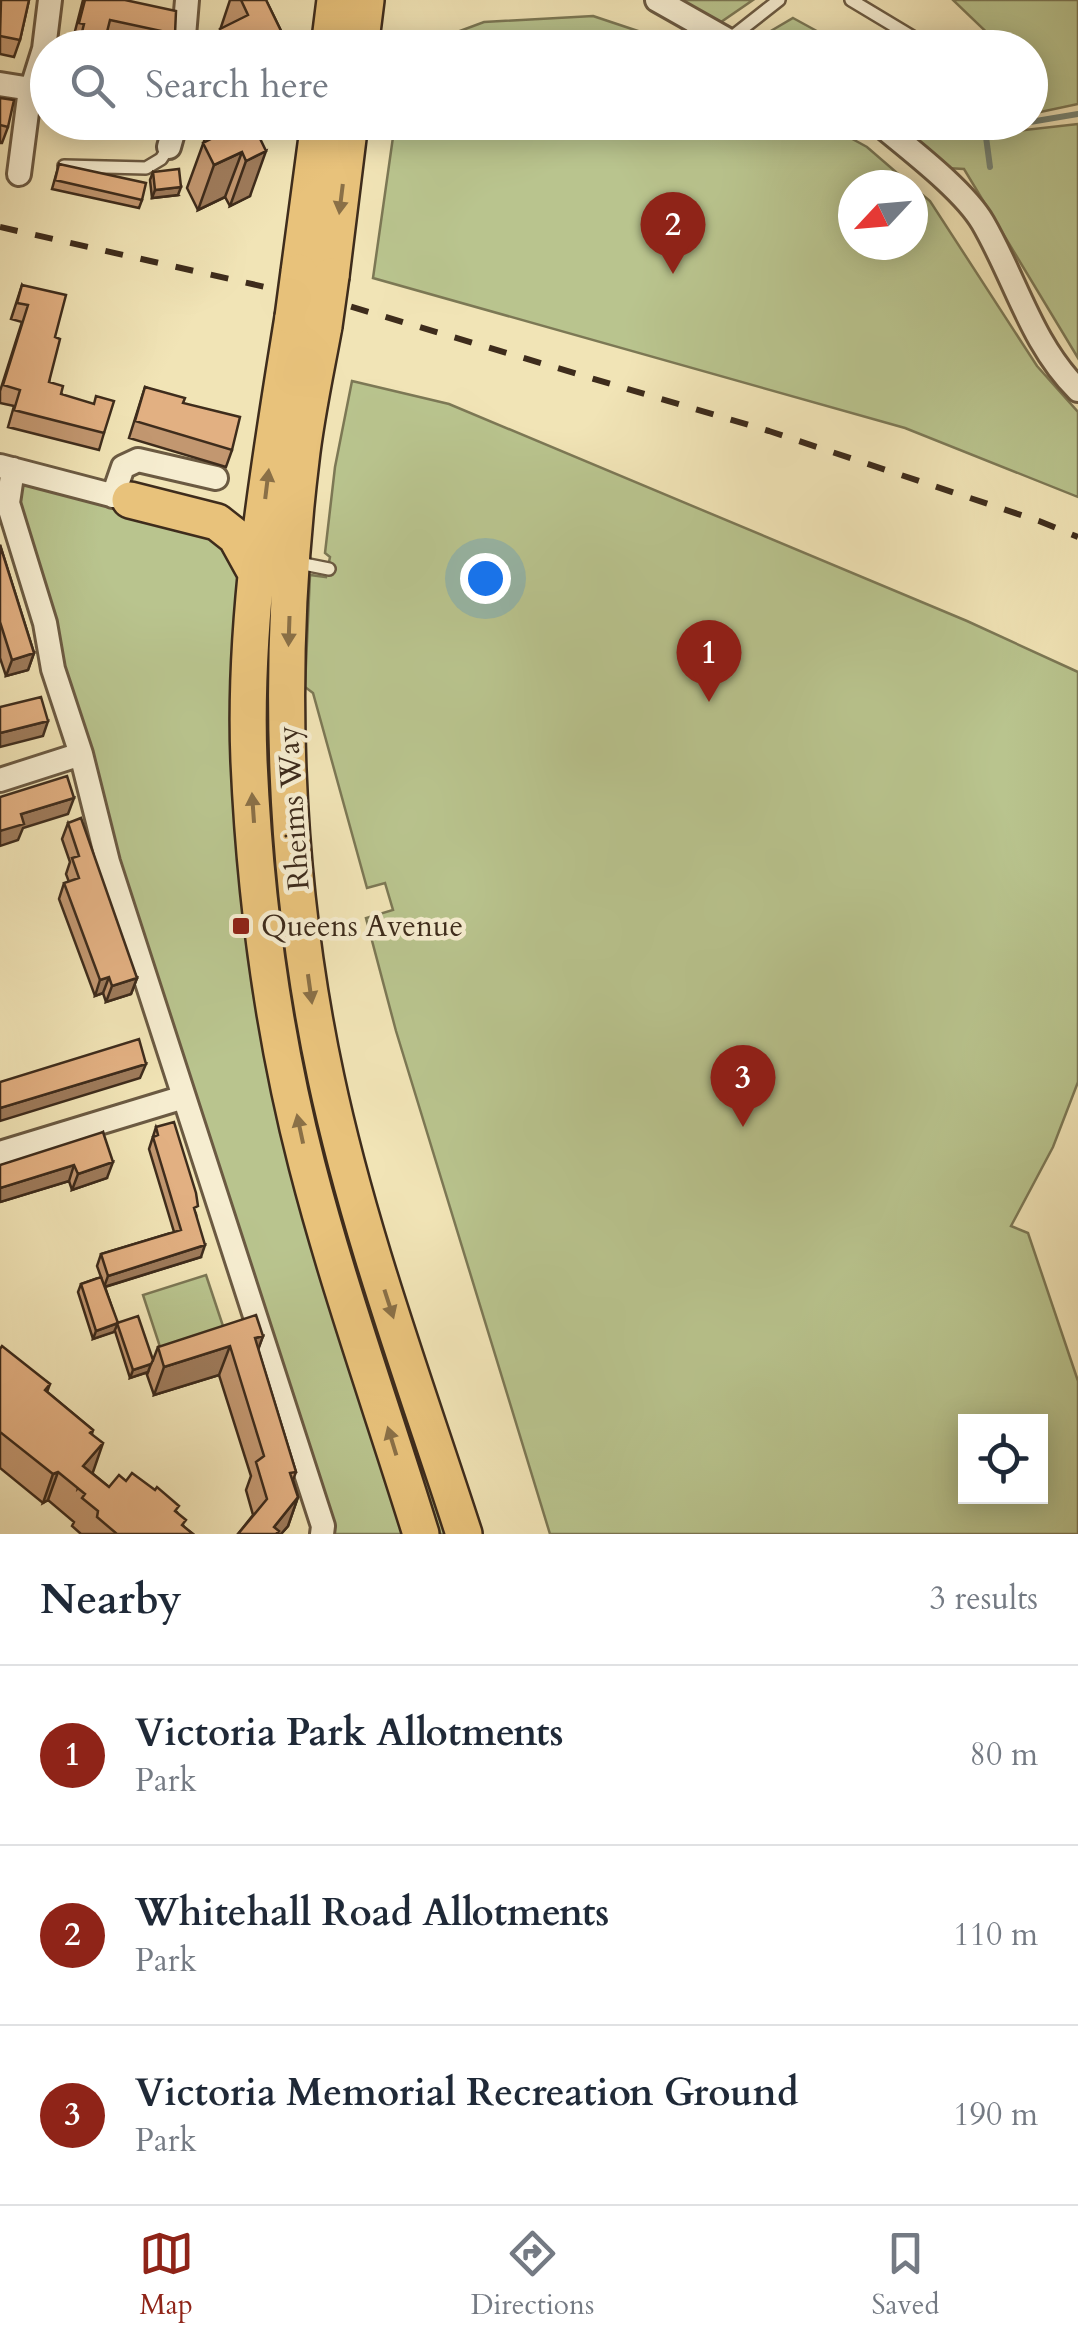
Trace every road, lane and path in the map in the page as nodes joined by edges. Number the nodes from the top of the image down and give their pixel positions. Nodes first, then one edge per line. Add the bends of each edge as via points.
1 (50, 0) edge
2 (187, 0) edge
3 (657, 0) edge
4 (778, 0) edge
5 (851, 0) edge
6 (697, 22) junction
7 (46, 30) edge
8 (184, 30) edge
9 (693, 30) edge
10 (711, 30) edge
11 (749, 30) edge
12 (900, 30) edge
13 (0, 84) edge
14 (30, 89) edge
15 (30, 96) edge
16 (171, 140) edge
17 (319, 140) edge
18 (346, 140) edge
19 (898, 140) edge
20 (169, 147) joint
21 (64, 166) edge
22 (18, 174) dead end
23 (315, 274) junction
24 (309, 321) junction
25 (1078, 390) edge
26 (6, 468) edge
27 (216, 478) dead end
28 (121, 498) junction
29 (292, 561) junction
30 (329, 569) dead end
31 (256, 575) junction
32 (81, 754) junction
33 (0, 780) edge
34 (184, 1097) junction
35 (0, 1153) edge
36 (322, 1534) edge
37 (421, 1534) edge
38 (464, 1534) edge

1 - 7 street
2 - 8 street
3 - 6 street
4 - 11 lane
5 - 12 lane
6 - 9 lane
6 - 10 street
13 - 14 street
15 - 22 street
16 - 20 street
17 - 23 main road, Rheims Way
18 -> 23 main road, Rheims Way
19 - 25 street via 982,221 1053,365
20 - 21 lane via 146,168
23 - 24 main road, Rheims Way, bridge
24 - 29 main road, Rheims Way
31 -> 24 main road, Rheims Way via 272,449
26 - 28 street
26 - 32 street via 8,502
27 - 28 street via 138,460 123,467
28 - 31 main road via 218,522 236,537
29 - 30 lane
29 -> 38 main road, Rheims Way via 287,753 310,994 364,1228
37 -> 31 main road, Rheims Way via 307,1165 273,998 249,759
32 - 33 street
32 - 34 street via 108,862
34 - 35 street
34 - 36 street

